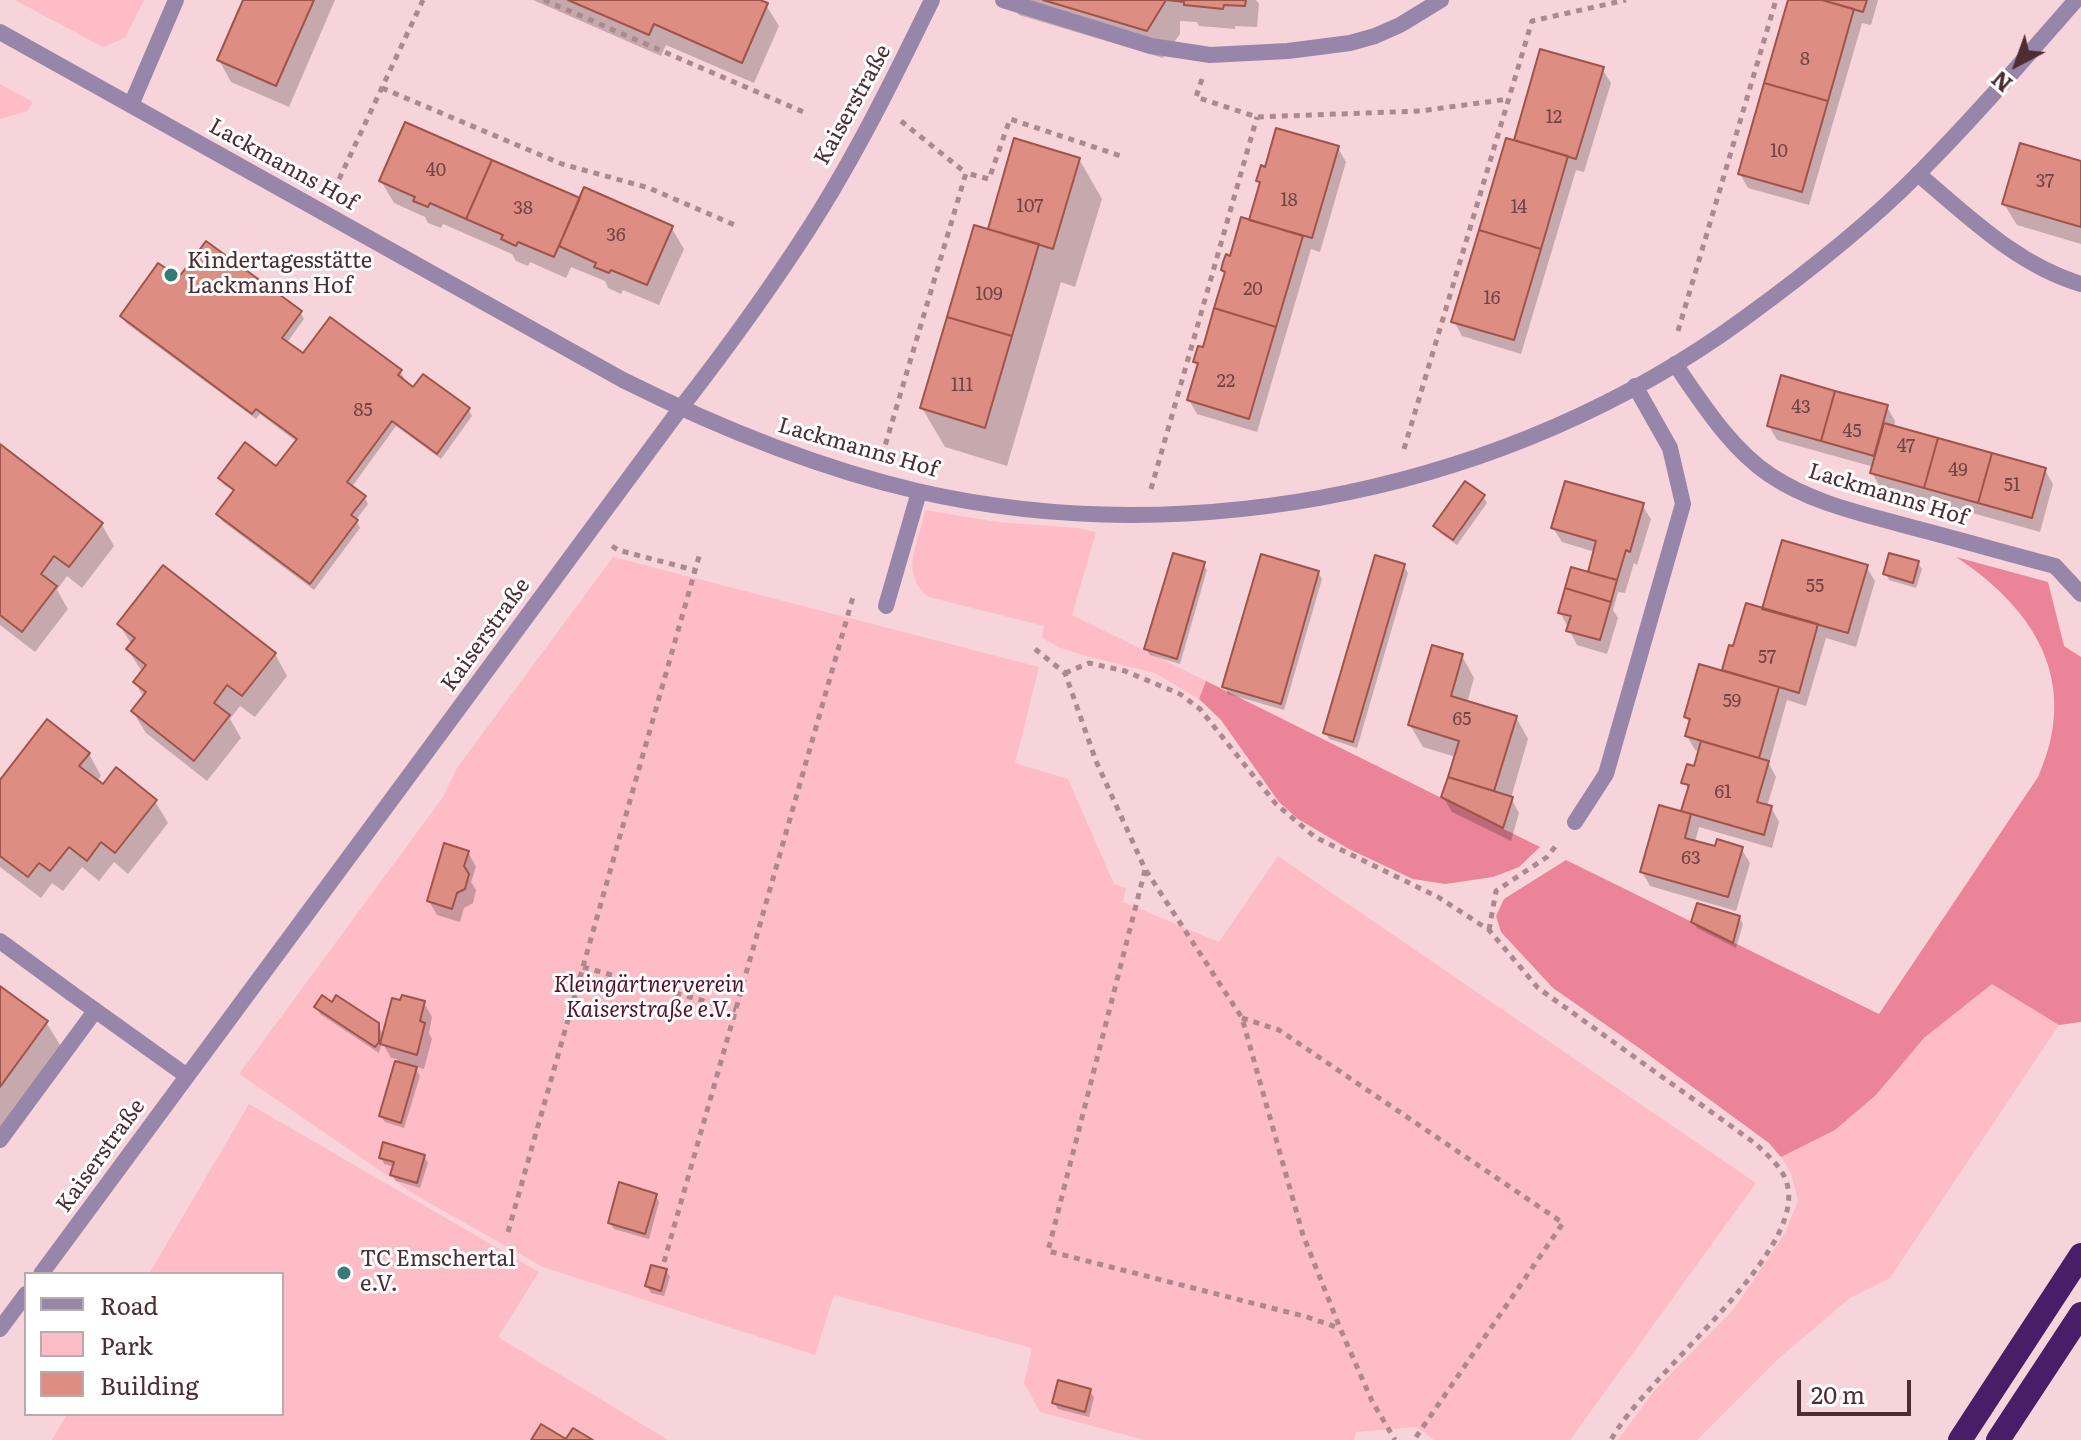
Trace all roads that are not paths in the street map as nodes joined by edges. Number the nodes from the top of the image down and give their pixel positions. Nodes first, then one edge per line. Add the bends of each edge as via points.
1 (176, 0) edge
2 (932, 0) edge
3 (1003, 0) edge
4 (1441, 0) edge
5 (2076, 0) edge
6 (0, 32) edge
7 (131, 105) junction
8 (1918, 174) junction
9 (2081, 284) edge
10 (1675, 364) junction
11 (1635, 386) junction
12 (680, 409) junction
13 (919, 492) junction
14 (2081, 594) edge
15 (886, 606) dead end
16 (1575, 822) road end
17 (0, 941) edge
18 (95, 1011) junction
19 (187, 1076) junction
20 (0, 1140) edge
21 (2081, 1255) edge
22 (42, 1272) edge
23 (24, 1296) edge
24 (6, 1310) edge
25 (2081, 1314) edge
26 (0, 1329) edge
27 (1960, 1440) edge
28 (1998, 1440) edge

1 - 7 street
2 - 12 street, Kaiserstraße via 878,109 809,229 738,335
3 - 4 street via 1151,46 1210,55 1350,43 1400,25
5 - 8 street, Lackmanns Hof
6 - 7 street, Lackmanns Hof
7 - 12 street, Lackmanns Hof
8 - 9 street via 2000,242
8 - 10 street, Lackmanns Hof via 1795,279
10 - 11 street, Lackmanns Hof
10 - 14 street, Lackmanns Hof via 1731,440 1799,492 1836,507 2055,566
11 - 13 street, Lackmanns Hof via 1528,438 1394,482 1234,511 1038,509
11 - 16 street via 1670,448 1683,504 1606,774
12 - 13 street, Lackmanns Hof via 781,451
12 - 19 street, Kaiserstraße
13 - 15 street
17 - 18 street
18 - 19 street
18 - 20 street
19 - 22 street, Kaiserstraße
21 - 27 highway
23 - 24 street
24 - 26 street
25 - 28 highway

